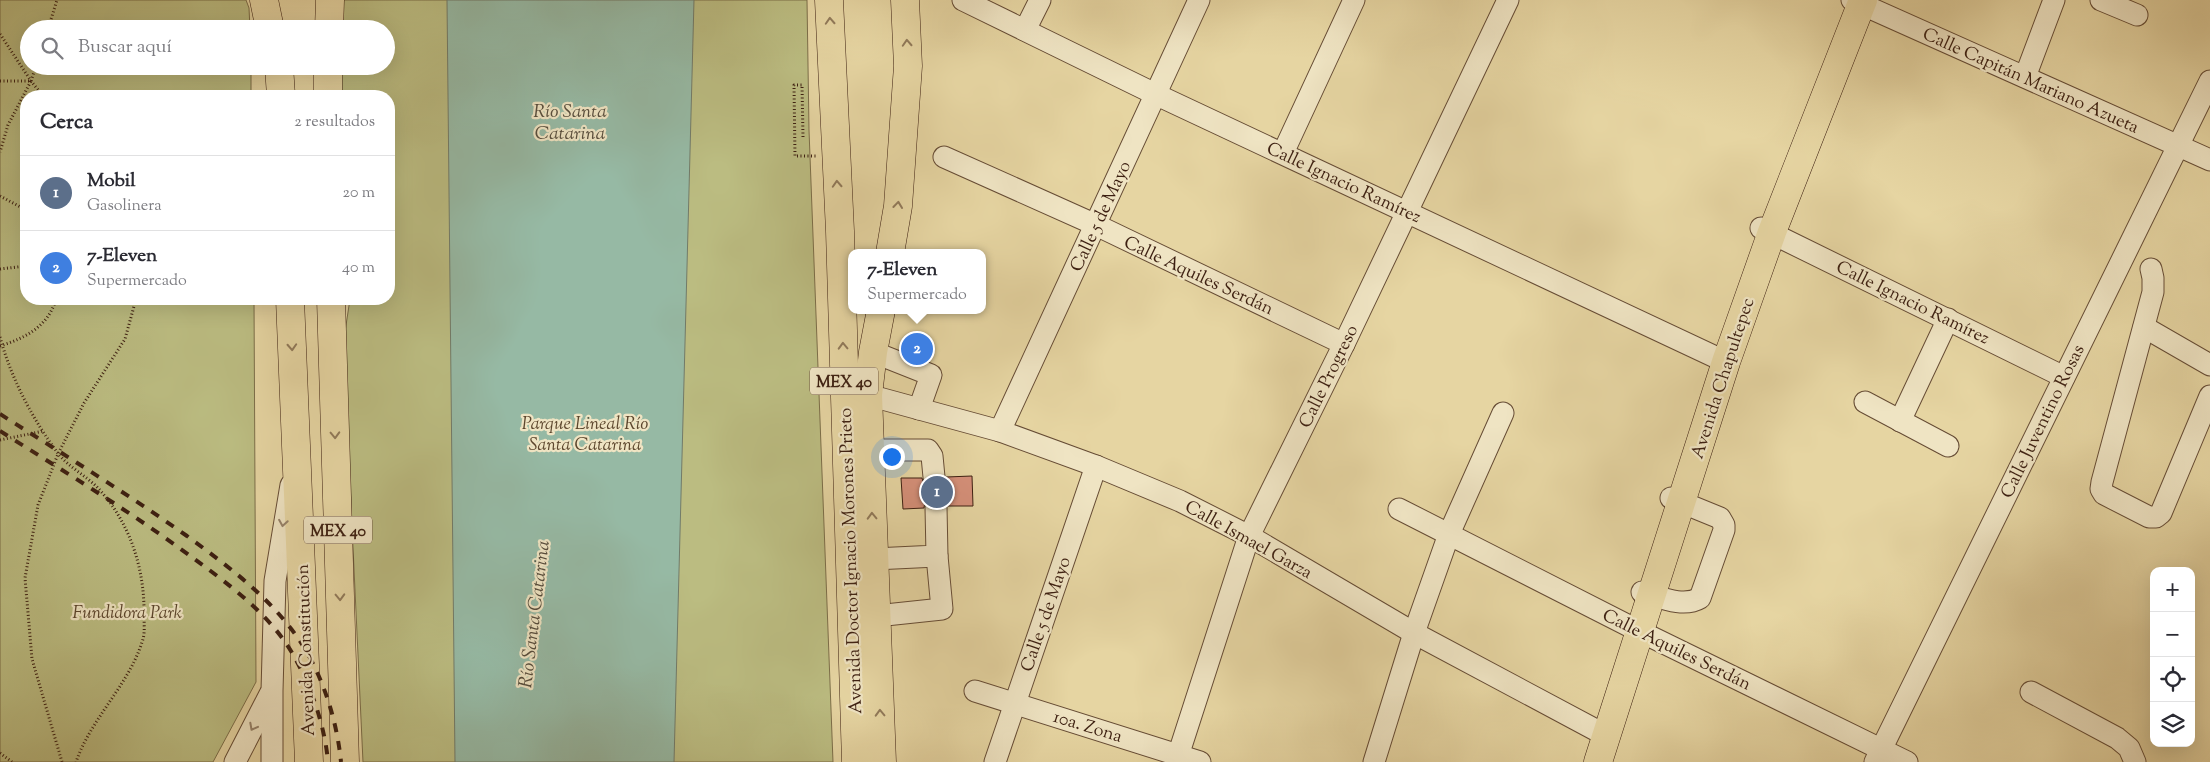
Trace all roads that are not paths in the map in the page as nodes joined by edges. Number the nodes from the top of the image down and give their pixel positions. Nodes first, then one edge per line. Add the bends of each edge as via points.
1 (264, 0) edge
2 (279, 0) edge
3 (330, 0) edge
4 (829, 0) edge
5 (906, 0) edge
6 (963, 0) edge
7 (1040, 0) edge
8 (1199, 0) edge
9 (1354, 0) edge
10 (1508, 0) edge
11 (2054, 0) edge
12 (2101, 0) edge
13 (1856, 1) edge
14 (2137, 15) dead end
15 (268, 20) edge
16 (279, 20) edge
17 (329, 20) edge
18 (1025, 30) junction
19 (280, 75) edge
20 (328, 75) edge
21 (2025, 76) junction
22 (2210, 81) edge
23 (281, 90) edge
24 (328, 90) edge
25 (1156, 94) junction
26 (2178, 145) junction
27 (1283, 153) junction
28 (944, 157) dead end
29 (2210, 160) edge
30 (1408, 212) junction
31 (1096, 225) junction
32 (1767, 230) junction
33 (840, 231) junction
34 (891, 249) edge
35 (848, 261) edge
36 (2151, 269) dead end
37 (290, 305) edge
38 (326, 305) edge
39 (331, 305) edge
40 (862, 314) edge
41 (880, 314) edge
42 (1948, 318) junction
43 (2144, 327) junction
44 (1344, 344) junction
45 (873, 352) junction
46 (1720, 359) junction
47 (2210, 365) edge
48 (2064, 377) junction
49 (868, 395) junction
50 (2210, 396) edge
51 (1865, 402) dead end
52 (919, 409) junction
53 (1502, 413) dead end
54 (1900, 421) junction
55 (1000, 431) junction
56 (1948, 446) dead end
57 (870, 450) junction
58 (297, 458) junction
59 (1096, 466) junction
60 (934, 478) tunnel mouth
61 (1676, 500) junction
62 (936, 507) tunnel mouth
63 (1399, 509) dead end
64 (1449, 534) junction
65 (1249, 536) junction
66 (937, 556) junction
67 (874, 559) junction
68 (1647, 594) junction
69 (303, 595) junction
70 (876, 616) junction
71 (1636, 629) junction
72 (1414, 633) junction
73 (975, 691) dead end
74 (272, 692) junction
75 (2031, 692) dead end
76 (1014, 703) junction
77 (1602, 734) junction
78 (1878, 756) edge
79 (1178, 758) edge
80 (235, 762) edge
81 (272, 762) edge
82 (309, 762) edge
83 (345, 762) edge
84 (856, 762) edge
85 (882, 762) edge
86 (995, 762) edge
87 (1200, 762) edge
88 (1374, 762) edge
89 (1588, 762) edge
90 (1598, 762) edge
91 (1907, 762) edge
92 (2136, 762) edge

1 - 15 main road
2 - 16 main road
3 - 17 main road
33 -> 4 main road, Avenida Doctor Ignacio Morones Prieto / MEX 40
34 -> 5 main road via 898,206 908,66
6 - 18 street, Calle Ignacio Ramírez
7 - 18 street
8 - 25 street, Calle 5 de Mayo
9 - 27 street
10 - 30 street, Calle Progreso
11 - 21 street
12 - 14 street
13 - 21 street, Calle Capitán Mariano Azueta
13 - 32 main road, Avenida Chapultepec
18 - 25 street, Calle Ignacio Ramírez
19 - 23 main road
20 - 24 main road
21 - 26 street, Calle Capitán Mariano Azueta
22 - 26 street, Calle Juventino Rosas
25 - 27 street, Calle Ignacio Ramírez
25 - 31 street, Calle 5 de Mayo
26 - 29 street, Calle Capitán Mariano Azueta
26 - 48 street, Calle Juventino Rosas
27 - 30 street, Calle Ignacio Ramírez
28 - 31 street, Calle Aquiles Serdán
30 - 44 street, Calle Progreso
30 - 46 street, Calle Ignacio Ramírez
31 - 44 street, Calle Aquiles Serdán
31 - 55 street, Calle 5 de Mayo
32 - 42 street, Calle Ignacio Ramírez
32 - 46 main road, Avenida Chapultepec
33 - 35 main road
84 -> 33 main road, Avenida Doctor Ignacio Morones Prieto / MEX 40
36 - 43 street via 2153,292
37 -> 58 main road, Avenida Constitución / MEX 40
38 - 69 main road
39 -> 83 main road, Avenida Constitución / MEX 40
40 - 45 main road
41 - 45 main road, Avenida Doctor Ignacio Morones Prieto / MEX 40
42 - 48 street, Calle Ignacio Ramírez
42 - 54 street
43 - 47 street
43 - 50 street via 2102,482 2104,494 2149,517 2161,513
44 - 65 street, Calle Progreso
45 - 49 main road, Avenida Doctor Ignacio Morones Prieto / MEX 40
45 - 52 street via 930,375
46 - 61 main road, Avenida Chapultepec
48 - 78 street, Calle Juventino Rosas
49 - 52 street, Calle Ismael Garza
49 - 57 main road, Avenida Doctor Ignacio Morones Prieto / MEX 40
51 - 54 street
52 - 55 street, Calle Ismael Garza
53 - 64 street
54 - 56 street
55 - 59 street, Calle Ismael Garza
57 - 60 street via 928,450 932,456
67 -> 57 main road, Avenida Doctor Ignacio Morones Prieto / MEX 40
58 - 69 main road, Avenida Constitución / MEX 40
58 -> 74 street via 275,581
59 - 65 street, Calle Ismael Garza via 1180,501
59 - 76 street, Calle 5 de Mayo
61 - 68 main road, Avenida Chapultepec
61 - 68 street via 1720,518 1724,530 1700,598 1684,603
62 - 66 street
63 - 64 street, Calle Aquiles Serdán
64 - 71 street, Calle Aquiles Serdán
64 - 72 street
65 - 72 street, Calle Ismael Garza
65 - 79 street, Calle Progreso
66 - 67 street
66 - 70 street via 942,609
67 - 70 main road, Avenida Doctor Ignacio Morones Prieto / MEX 40
68 - 71 main road, Avenida Chapultepec
69 - 82 main road, Avenida Constitución / MEX 40
85 -> 70 main road, Avenida Doctor Ignacio Morones Prieto / MEX 40
71 - 77 main road, Avenida Chapultepec
71 - 78 street, Calle Aquiles Serdán
72 - 77 street, Calle Ismael Garza
72 - 88 street
73 - 76 street, 10a. Zona
74 -> 80 street
74 - 81 street
75 - 92 street via 2117,738 2129,748
76 - 79 street, 10a. Zona
76 - 86 street, Calle 5 de Mayo
77 - 89 main road
77 - 90 main road, Avenida Chapultepec
78 - 91 street, Calle Aquiles Serdán
79 - 87 street, 10a. Zona

